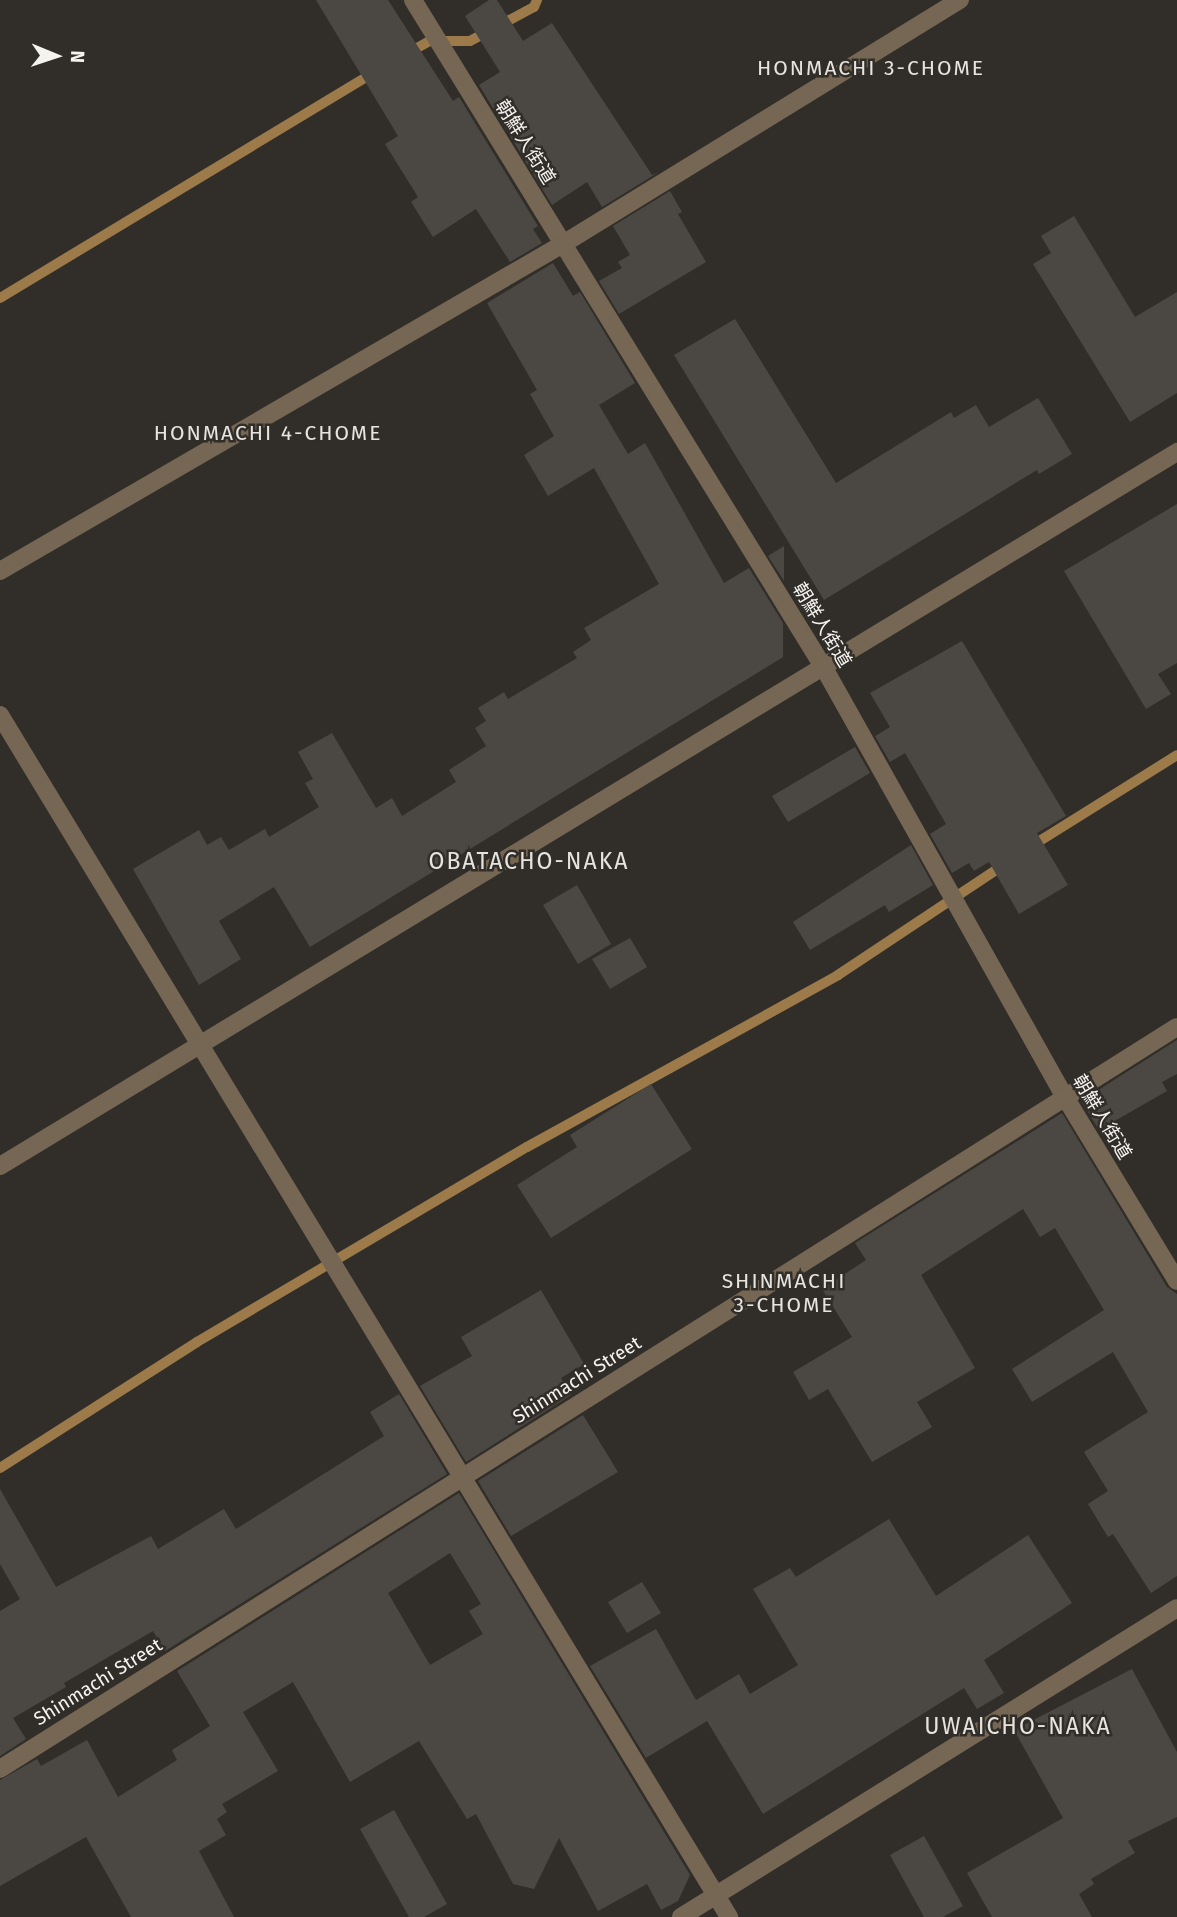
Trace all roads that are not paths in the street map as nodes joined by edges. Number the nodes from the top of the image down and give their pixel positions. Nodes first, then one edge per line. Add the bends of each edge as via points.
1 (413, 0) edge
2 (960, 0) edge
3 (563, 244) junction
4 (1177, 452) edge
5 (0, 571) edge
6 (824, 668) junction
7 (0, 715) edge
8 (1177, 1027) edge
9 (201, 1044) junction
10 (1065, 1097) junction
11 (0, 1166) edge
12 (1177, 1281) edge
13 (463, 1476) junction
14 (1177, 1608) edge
15 (0, 1769) edge
16 (718, 1895) junction
17 (681, 1917) edge
18 (729, 1917) edge

1 - 3 street, 朝鮮人街道
2 - 3 street
3 - 5 street
3 - 6 street, 朝鮮人街道
4 - 6 street
6 - 9 street
6 - 10 street, 朝鮮人街道
7 - 9 street
8 - 10 street, Shinmachi Street
9 - 11 street
9 - 13 street
10 - 12 street, 朝鮮人街道
10 - 13 street, Shinmachi Street
13 - 15 street, Shinmachi Street
13 - 16 street
14 - 16 street
16 - 17 street
16 - 18 street

